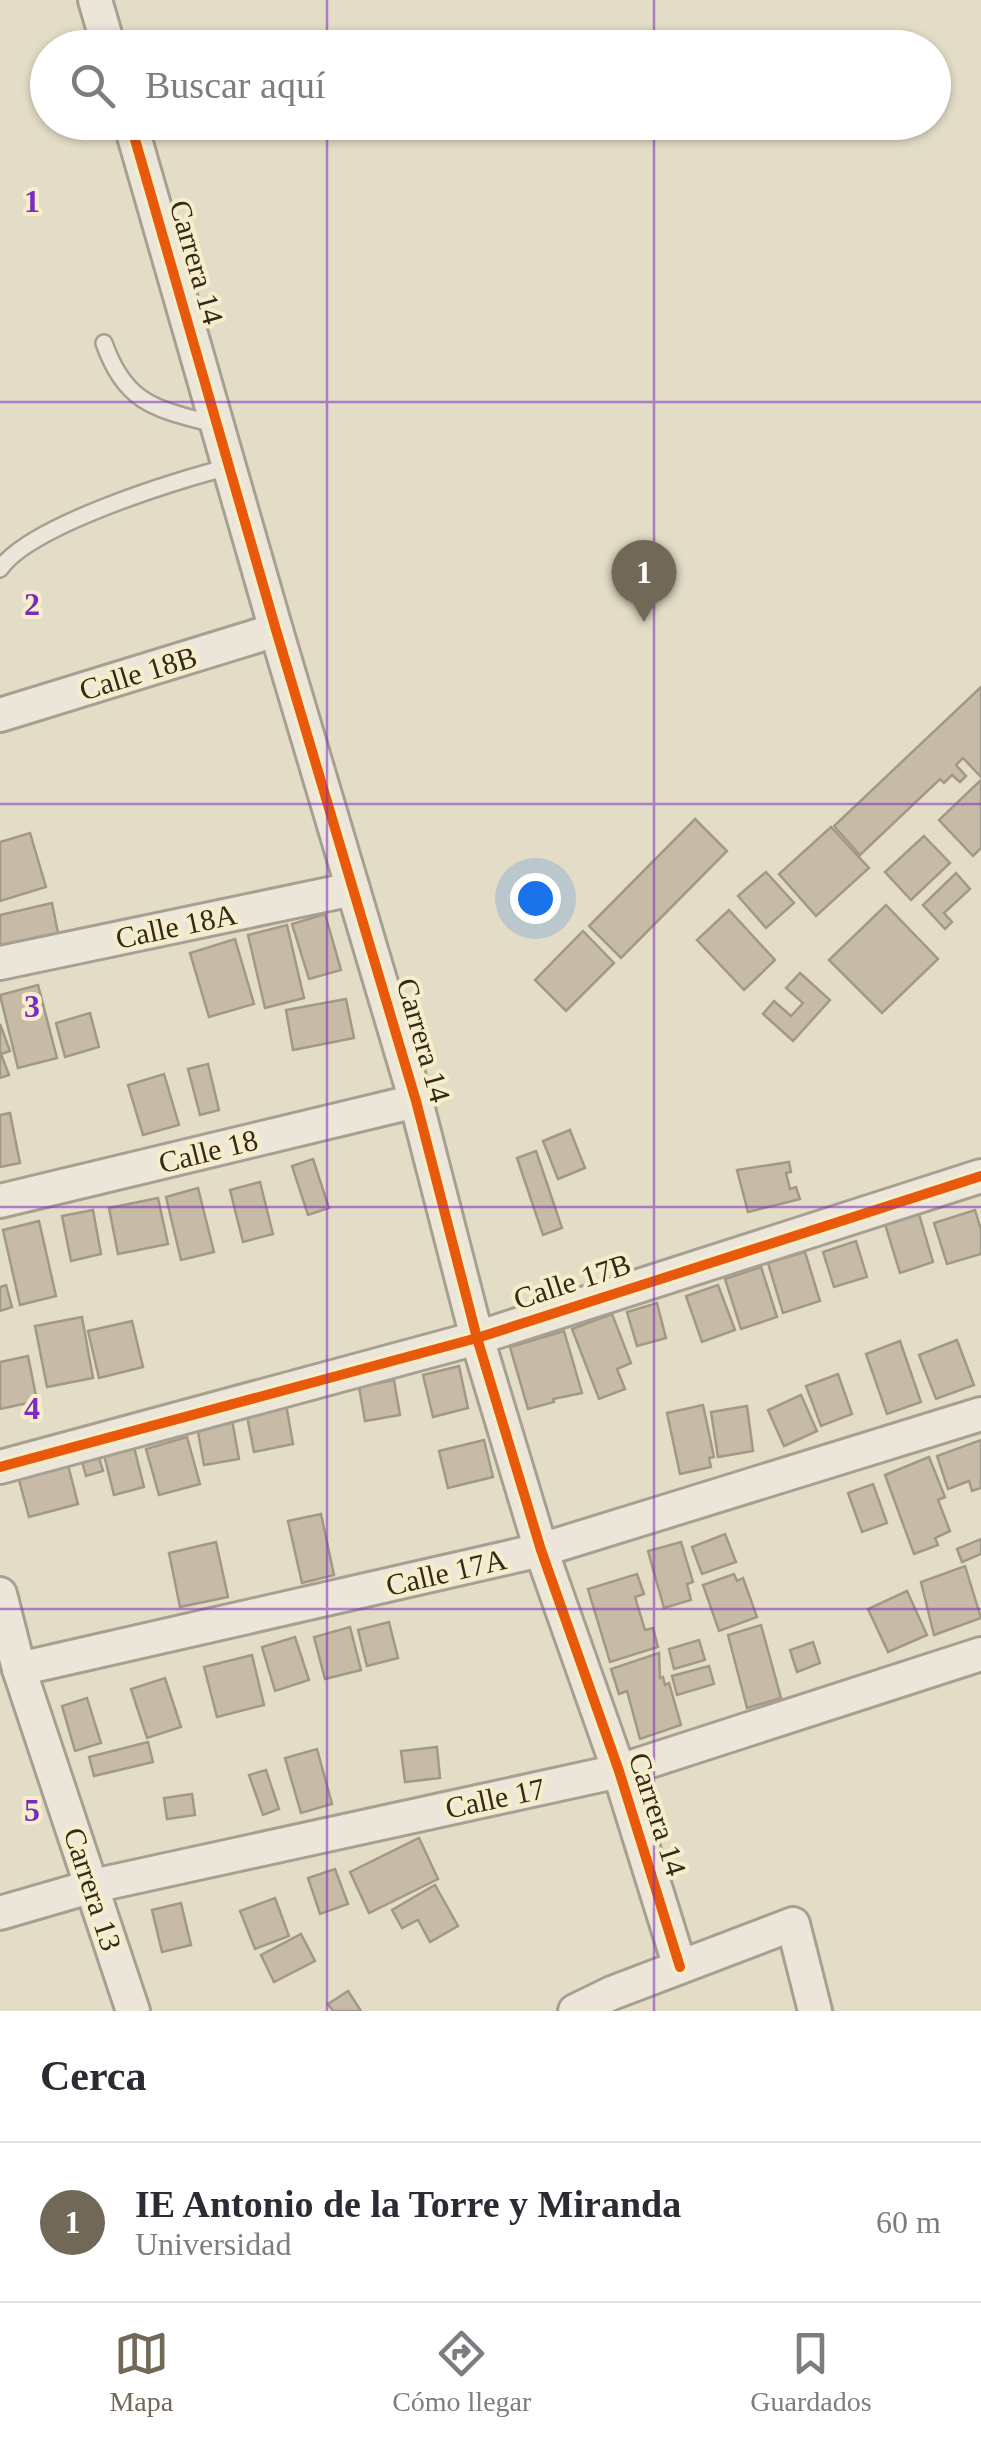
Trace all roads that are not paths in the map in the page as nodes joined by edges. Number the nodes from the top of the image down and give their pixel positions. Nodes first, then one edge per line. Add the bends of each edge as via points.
1 (95, 0) edge
2 (104, 30) edge
3 (135, 140) edge
4 (104, 342) dead end
5 (217, 425) junction
6 (229, 467) junction
7 (0, 570) edge
8 (276, 630) junction
9 (0, 715) edge
10 (353, 889) junction
11 (0, 962) edge
12 (416, 1101) junction
13 (981, 1176) edge
14 (0, 1201) edge
15 (477, 1338) junction
16 (981, 1414) edge
17 (0, 1467) edge
18 (541, 1550) junction
19 (0, 1594) edge
20 (981, 1654) edge
21 (20, 1669) junction
22 (619, 1771) junction
23 (93, 1886) junction
24 (0, 1913) edge
25 (680, 1967) junction
26 (133, 2011) edge
27 (576, 2011) edge
28 (815, 2011) edge

1 - 2 street
3 - 5 street, Carrera 14
4 - 5 lane via 128,390 158,408
5 - 6 street, Carrera 14
6 - 7 lane via 84,515 9,556
6 - 8 street, Carrera 14
8 - 9 street, Calle 18B
8 - 10 street, Carrera 14
10 - 11 street, Calle 18A
10 - 12 street, Carrera 14
12 - 14 street, Calle 18
12 - 15 street, Carrera 14
13 - 15 street, Calle 17B
15 - 17 street, Calle 17B
15 - 18 street, Carrera 14
16 - 18 street, Calle 17A
18 - 21 street, Calle 17A
18 - 22 street, Carrera 14
19 - 21 street, Carrera 13
20 - 22 street, Calle 17
21 - 23 street, Carrera 13
22 - 23 street, Calle 17
22 - 25 street, Carrera 14
23 - 24 street, Calle 17
23 - 26 street, Carrera 13
25 - 27 street
25 - 28 street via 792,1924

